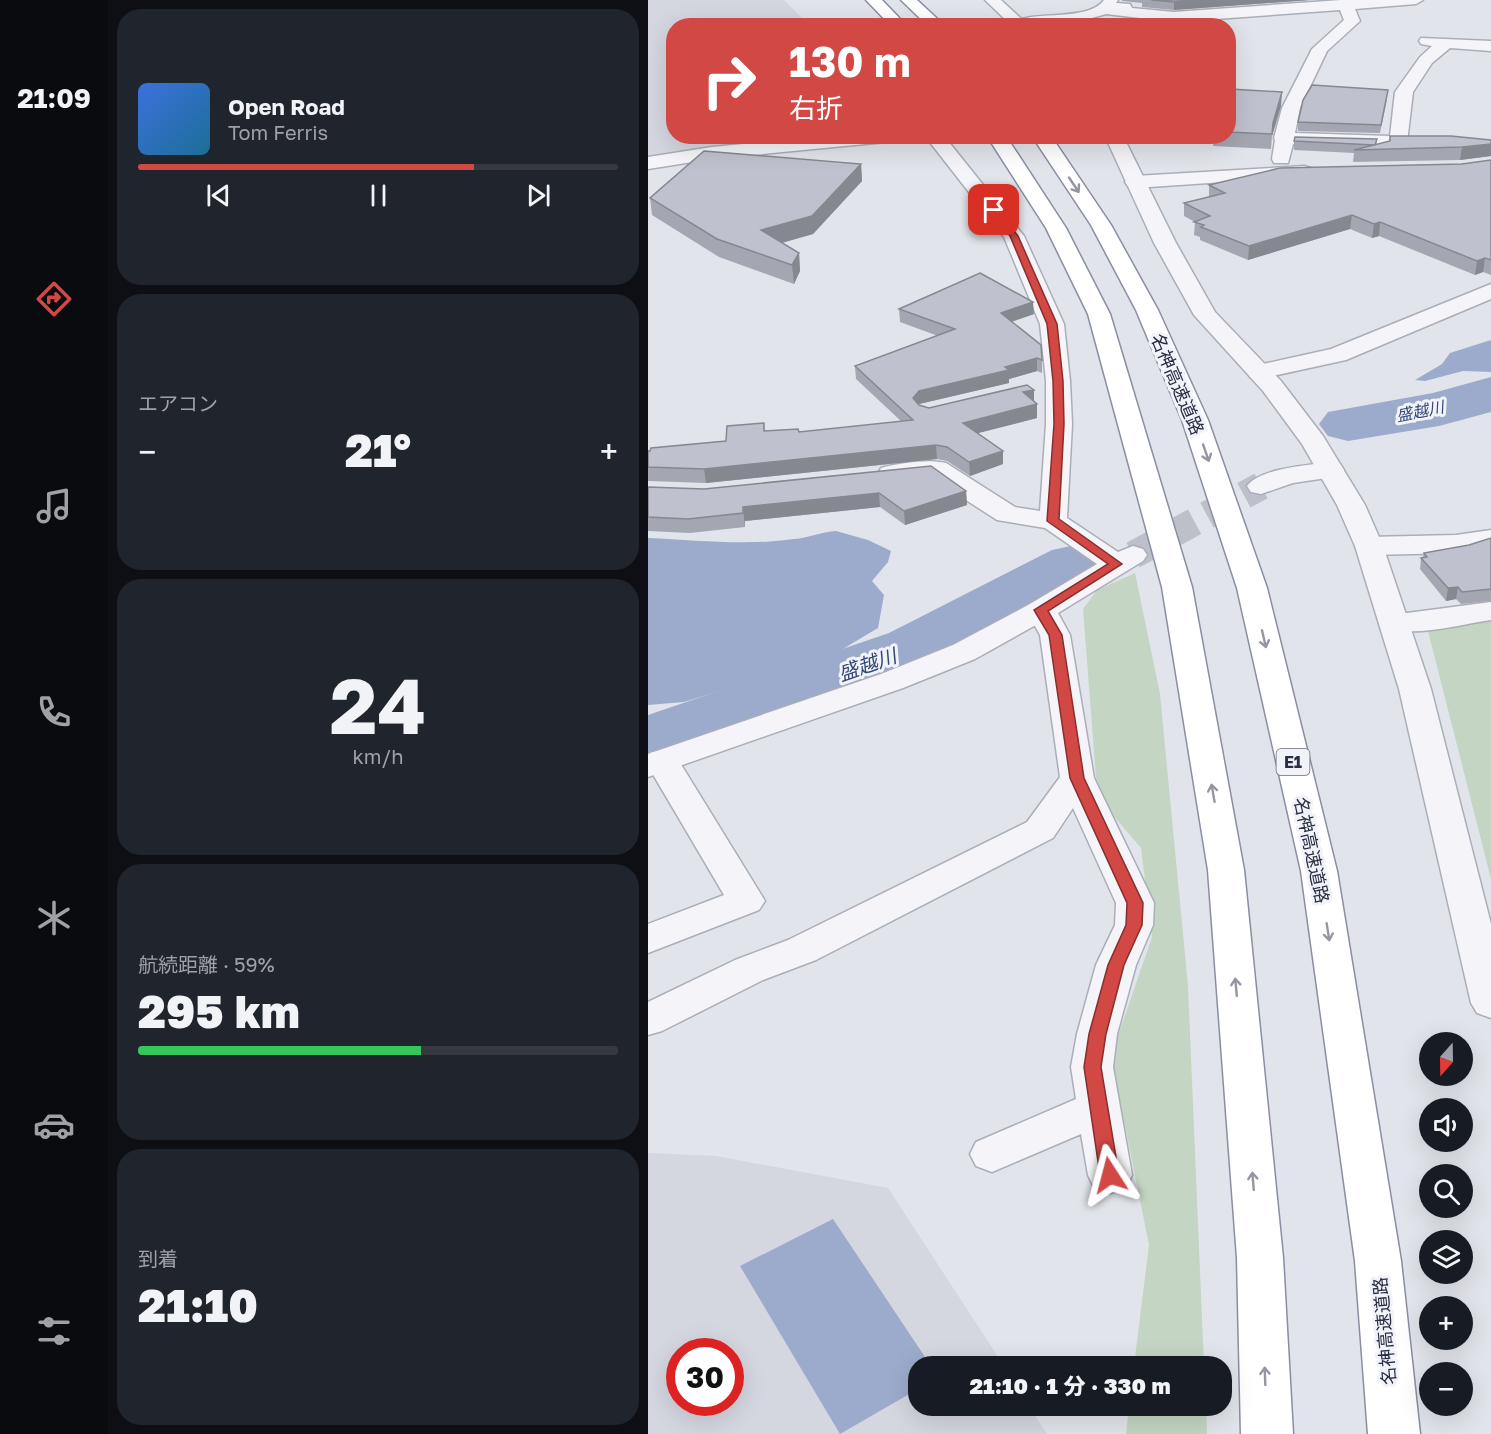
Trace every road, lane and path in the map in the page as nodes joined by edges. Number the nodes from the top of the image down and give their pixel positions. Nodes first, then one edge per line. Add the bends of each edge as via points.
1 (873, 0) edge
2 (908, 0) edge
3 (992, 0) edge
4 (1211, 0) edge
5 (1416, 0) edge
6 (1343, 4) junction
7 (1108, 5) edge
8 (892, 18) edge
9 (929, 18) edge
10 (1013, 18) edge
11 (1074, 18) edge
12 (1423, 41) dead end
13 (1447, 42) junction
14 (1491, 46) edge
15 (1301, 85) junction
16 (1324, 87) edge
17 (1283, 138) junction
18 (808, 144) edge
19 (940, 144) edge
20 (1001, 144) edge
21 (1046, 144) edge
22 (1118, 144) edge
23 (648, 163) edge
24 (1324, 171) edge
25 (1279, 172) junction
26 (1135, 182) junction
27 (1491, 291) edge
28 (1259, 372) junction
29 (1331, 470) junction
30 (868, 476) edge
31 (1261, 486) tunnel mouth
32 (1053, 521) junction
33 (1491, 539) edge
34 (1369, 546) junction
35 (1041, 610) junction
36 (1491, 611) edge
37 (1395, 622) junction
38 (655, 764) edge
39 (1077, 778) junction
40 (648, 939) edge
41 (1491, 1003) edge
42 (648, 1020) edge
43 (1099, 1108) junction
44 (992, 1154) dead end
45 (1110, 1175) dead end
46 (1267, 1434) edge
47 (1394, 1434) edge

1 - 8 highway
2 - 9 highway
3 - 10 street
4 - 7 street
5 - 6 street
6 - 7 street via 1174,17
6 - 15 street via 1358,22 1320,49
7 - 11 street
12 - 13 street
13 - 14 street
13 - 17 street via 1398,91 1398,142
15 - 16 street
15 - 17 street
17 - 25 street
18 - 23 street
19 - 32 street via 1014,236 1052,324 1047,383 1059,424
46 -> 20 highway via 1260,1258 1226,870 1177,586 1099,314 1056,228
21 -> 47 highway, 名神高速道路 / E1 via 1101,225 1147,310 1195,420 1252,588 1319,871 1378,1261
22 - 26 street
24 - 25 street
25 - 26 street
26 - 28 street via 1205,315
27 - 28 street via 1338,355
28 - 29 street
29 - 31 street via 1288,476
29 - 34 street
30 - 32 street via 937,470 1007,514
32 - 35 street via 1125,559
33 - 34 street
34 - 37 street
35 - 38 street via 954,657
35 - 39 street via 1055,635
36 - 37 street
37 - 41 street via 1415,689
38 - 40 street via 746,901
39 - 42 street via 1040,830 802,950 750,970
39 - 43 street via 1135,903 1134,925 1116,965 1097,1034 1092,1067
43 - 44 street
43 - 45 street

